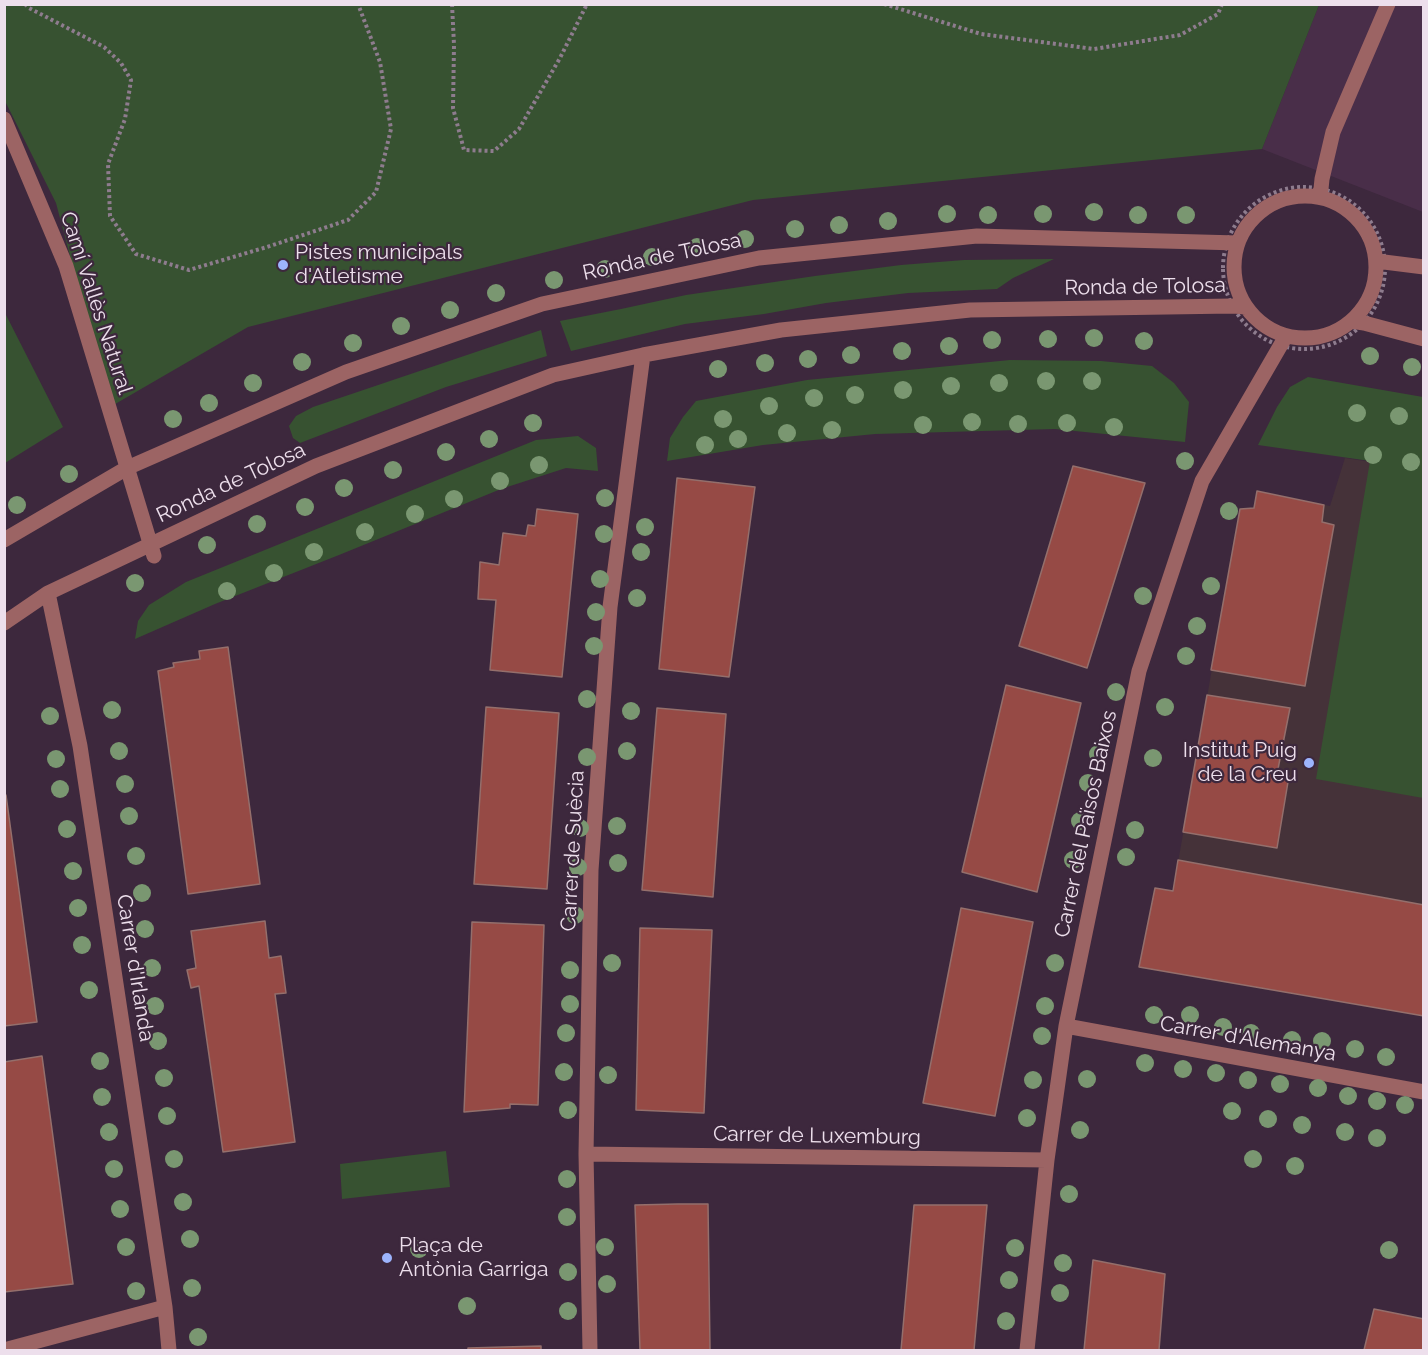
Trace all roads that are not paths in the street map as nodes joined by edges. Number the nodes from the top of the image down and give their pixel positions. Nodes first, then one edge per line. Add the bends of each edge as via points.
1 (1388, 4) edge
2 (4, 119) edge
3 (1320, 193) junction
4 (1233, 242) junction
5 (1380, 262) junction
6 (1424, 267) edge
7 (1239, 307) junction
8 (1356, 325) junction
9 (1286, 336) junction
10 (1424, 339) edge
11 (643, 355) junction
12 (127, 468) junction
13 (4, 540) edge
14 (152, 551) junction
15 (48, 593) junction
16 (4, 623) edge
17 (1065, 1026) junction
18 (1424, 1092) edge
19 (586, 1154) junction
20 (1047, 1160) junction
21 (165, 1307) junction
22 (4, 1350) edge
23 (169, 1350) edge
24 (590, 1350) edge
25 (1027, 1350) edge

1 - 3 street via 1334,132
2 - 12 street, Camí Vallès Natural via 66,266
3 - 4 street via 1278,201 1261,211
3 - 5 street via 1357,219
4 - 7 street
4 - 12 street, Ronda de Tolosa via 977,236 759,258 542,304 346,372
5 - 6 street
5 - 8 street
7 - 9 street via 1270,330
7 - 11 street, Ronda de Tolosa via 970,310 780,330
8 - 9 street via 1309,339
8 - 10 street
9 - 17 street, Carrer del Països Baixos via 1202,481 1139,671
11 - 14 street, Ronda de Tolosa via 553,375 316,466
11 - 19 street, Carrer de Suècia via 610,607 591,882
12 - 13 street, Ronda de Tolosa
12 - 14 street, Ronda de Tolosa
14 - 15 street, Ronda de Tolosa
15 - 16 street, Ronda de Tolosa
15 - 21 street, Carrer d'Irlanda via 80,746
17 - 18 street, Carrer d'Alemanya
17 - 20 street, Carrer del Països Baixos
19 - 20 street, Carrer de Luxemburg
19 - 24 street, Carrer de Suècia
20 - 25 street, Carrer del Països Baixos
21 - 22 street
21 - 23 street, Carrer d'Irlanda

